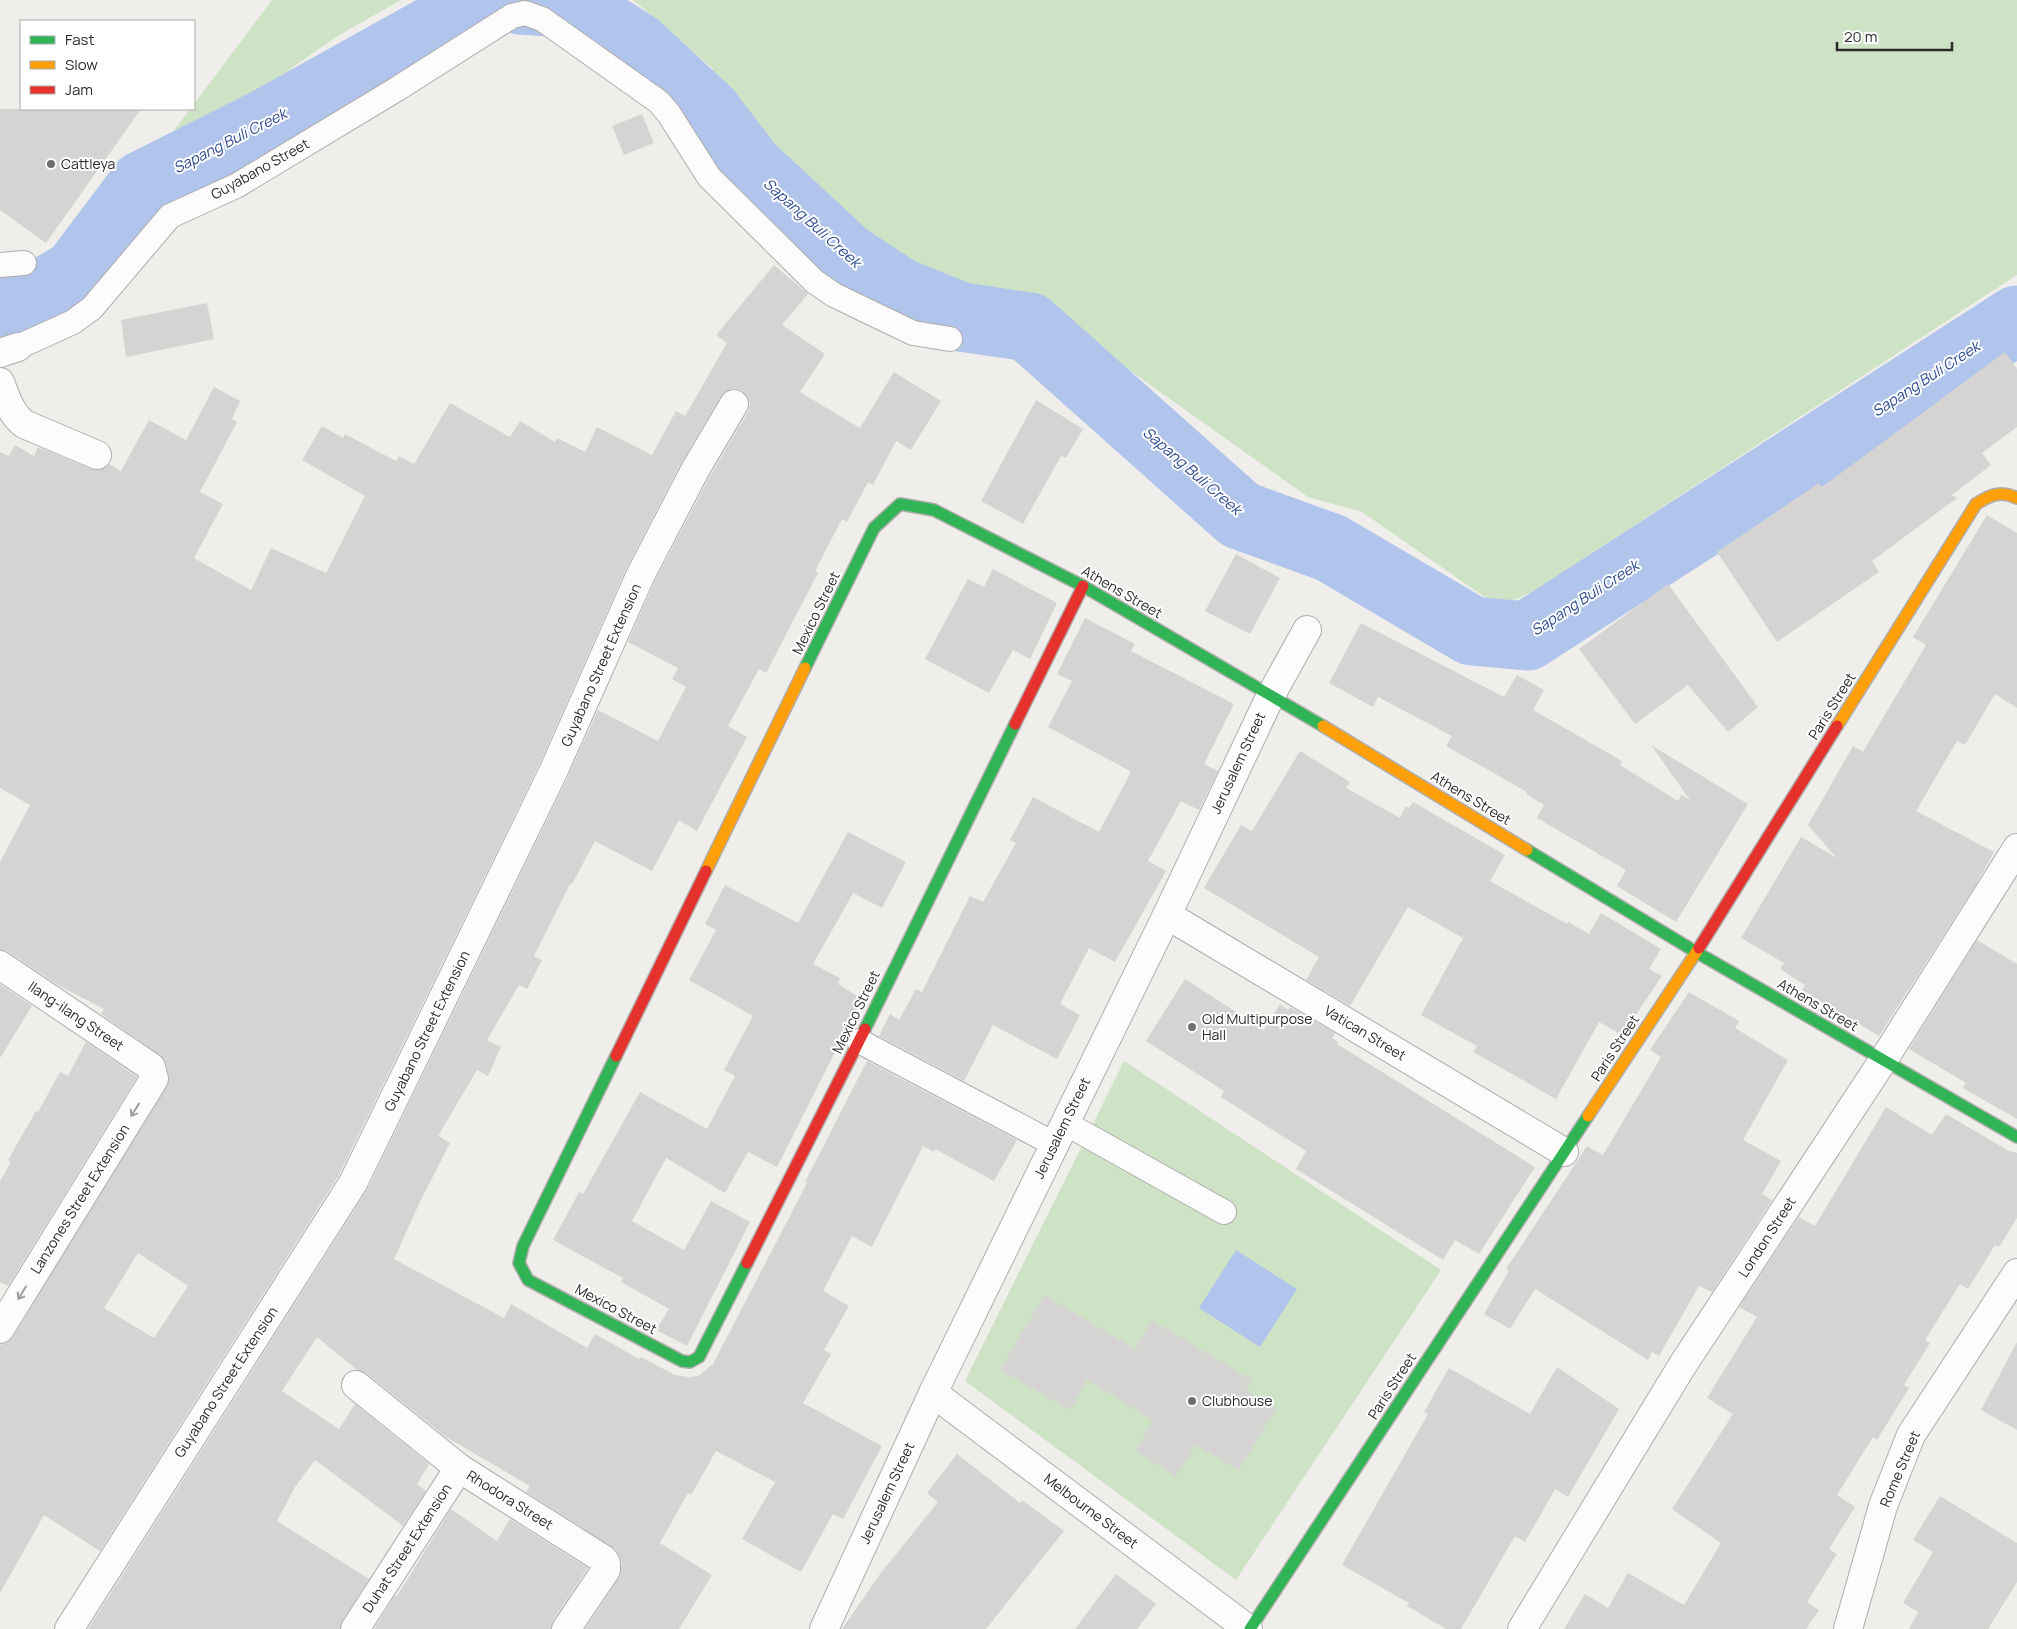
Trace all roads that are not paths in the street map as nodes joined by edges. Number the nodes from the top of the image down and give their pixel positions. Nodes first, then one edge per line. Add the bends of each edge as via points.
1 (24, 263) dead end
2 (0, 265) edge
3 (950, 339) dead end
4 (9, 350) edge
5 (0, 382) edge
6 (734, 404) dead end
7 (97, 455) dead end
8 (2012, 496) edge
9 (900, 504) joint
10 (1083, 586) junction
11 (1307, 630) dead end
12 (1271, 695) junction
13 (2017, 848) edge
14 (1167, 915) junction
15 (1696, 952) junction
16 (0, 965) edge
17 (859, 1041) junction
18 (1884, 1059) junction
19 (151, 1068) joint
20 (1060, 1133) junction
21 (2017, 1137) edge
22 (1564, 1152) junction
23 (1224, 1212) dead end
24 (2017, 1274) edge
25 (0, 1329) edge
26 (356, 1385) dead end
27 (933, 1393) junction
28 (459, 1468) junction
29 (69, 1629) edge
30 (355, 1629) edge
31 (566, 1629) edge
32 (824, 1629) edge
33 (1249, 1629) edge
34 (1522, 1629) edge
35 (1848, 1629) edge

1 - 2 lane
3 - 4 lane, Guyabano Street via 913,333 834,295 815,282 709,177 659,102 542,19 525,13 512,16 236,186 170,216 92,308 73,322
5 - 7 street via 17,419
6 - 29 street, Guyabano Street Extension via 695,470 640,576 554,772 353,1182
8 - 15 street, Paris Street via 1989,495 1976,504
9 - 10 street, Athens Street via 934,510
9 - 17 street, Mexico Street via 874,528 523,1246 519,1263 528,1280 682,1361 690,1362 699,1357
10 - 12 street, Athens Street
10 - 17 street, Mexico Street
11 - 12 street, Jerusalem Street
12 - 14 street, Jerusalem Street
12 - 15 street, Athens Street
13 - 18 street, London Street
14 - 20 street, Jerusalem Street
14 - 22 street, Vatican Street
15 - 18 street, Athens Street
15 - 22 street, Paris Street
16 - 19 street, Ilang-ilang Street
17 - 20 lane
18 - 21 street, Athens Street
18 - 34 street, London Street via 1682,1366
19 -> 25 street, Lanzones Street Extension via 154,1079
20 - 23 lane
20 - 27 street, Jerusalem Street
22 - 33 street, Paris Street
24 - 35 street, Rome Street via 1912,1435 1883,1506
26 - 28 street, Rhodora Street
27 - 32 street, Jerusalem Street
27 - 33 street, Melbourne Street
28 - 30 street, Duhat Street Extension
28 - 31 street, Rhodora Street via 606,1563 606,1570

